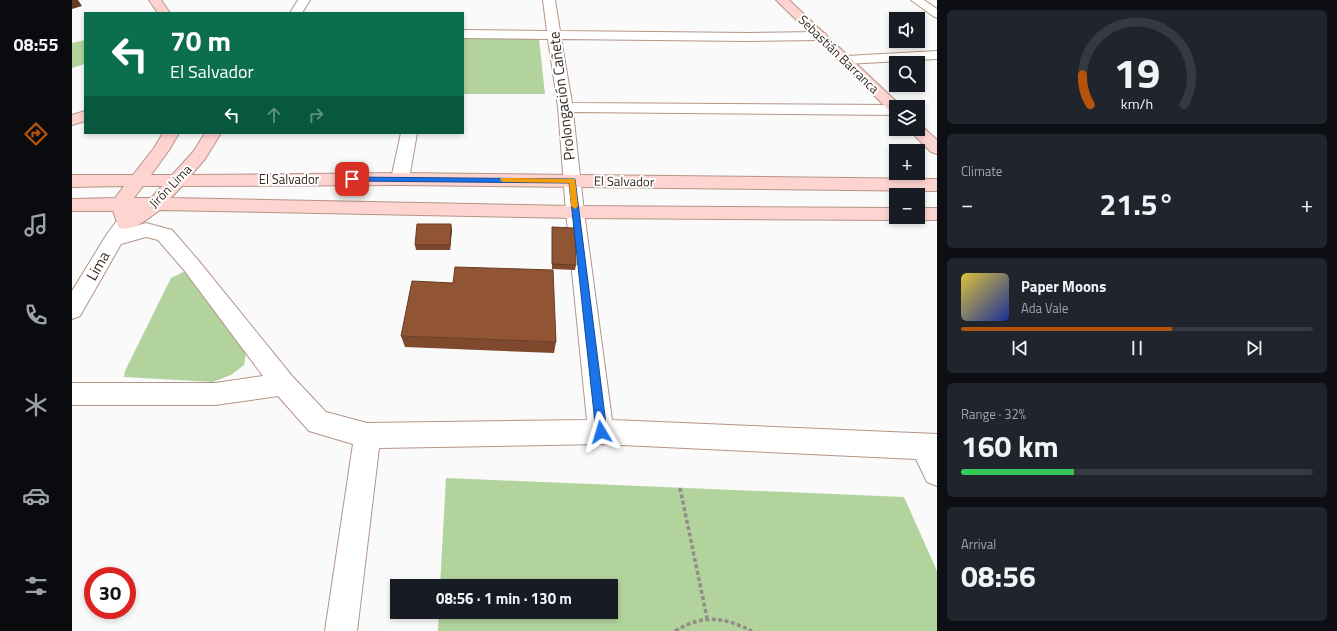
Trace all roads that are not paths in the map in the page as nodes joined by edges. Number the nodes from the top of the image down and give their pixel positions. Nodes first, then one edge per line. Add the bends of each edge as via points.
1 (155, 0) edge
2 (304, 0) edge
3 (549, 0) edge
4 (782, 0) edge
5 (917, 0) edge
6 (163, 12) edge
7 (297, 12) edge
8 (937, 14) edge
9 (464, 34) edge
10 (556, 35) junction
11 (821, 36) junction
12 (937, 55) edge
13 (846, 60) junction
14 (889, 103) edge
15 (565, 107) junction
16 (889, 110) edge
17 (84, 116) edge
18 (72, 120) edge
19 (170, 134) edge
20 (211, 134) edge
21 (409, 134) edge
22 (923, 136) edge
23 (937, 149) edge
24 (139, 179) junction
25 (400, 179) junction
26 (177, 180) junction
27 (72, 181) edge
28 (572, 181) junction
29 (937, 186) edge
30 (120, 204) junction
31 (156, 204) junction
32 (72, 205) edge
33 (575, 212) junction
34 (889, 214) edge
35 (925, 214) edge
36 (937, 214) edge
37 (120, 231) junction
38 (72, 310) edge
39 (283, 384) junction
40 (72, 394) edge
41 (601, 432) junction
42 (367, 436) junction
43 (930, 447) edge
44 (937, 472) edge
45 (341, 631) edge

1 - 6 street
2 - 7 street
3 - 10 street, Prolongación Cañete
4 - 11 street, Sebastián Barranca
5 - 8 street
9 - 10 street
10 - 11 street
10 - 15 street, Prolongación Cañete
11 - 13 street, Sebastián Barranca
12 - 13 street
13 - 14 street, Sebastián Barranca
15 - 16 street
15 - 28 street, Prolongación Cañete
17 - 18 street
19 - 24 street, Jirón Lima
20 - 26 street, Jirón Lima via 200,154
21 - 25 street
22 - 23 street
24 - 26 street, El Salvador
24 - 27 street, El Salvador
24 - 30 street, Jirón Lima
25 - 26 street, El Salvador
25 - 28 street, El Salvador
26 - 31 street, Jirón Lima
28 - 29 street, El Salvador
28 - 33 street, Prolongación Cañete
30 - 31 street, El Salvador
30 - 32 street, El Salvador
30 - 37 street
31 - 33 street, El Salvador
31 - 37 street, Jirón Lima
33 - 34 street, El Salvador
33 - 41 street, Prolongación Cañete
35 - 36 street
37 - 38 street, Lima
37 - 39 street via 146,230 165,234
39 - 40 street via 214,394
39 - 42 street via 318,422
41 - 42 street
41 - 43 street
42 - 45 street
43 - 44 street

